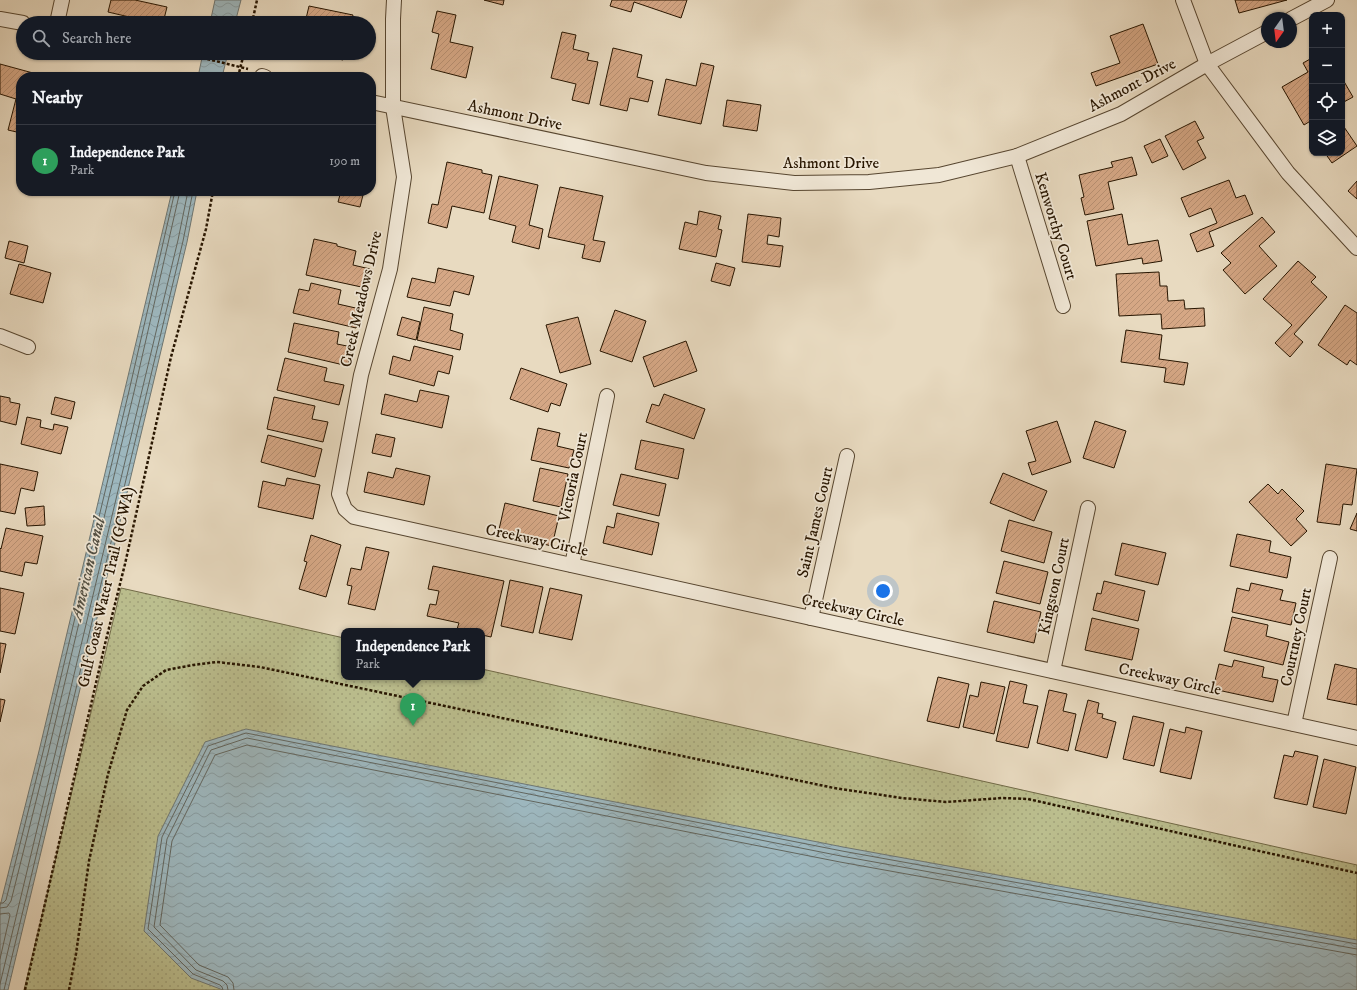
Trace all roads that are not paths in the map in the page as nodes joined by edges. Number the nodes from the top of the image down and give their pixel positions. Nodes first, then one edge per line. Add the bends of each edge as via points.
1 (62, 0) edge
2 (394, 0) edge
3 (1183, 0) edge
4 (1327, 0) edge
5 (59, 16) edge
6 (1297, 16) edge
7 (0, 19) edge
8 (16, 22) edge
9 (1261, 35) edge
10 (1207, 64) junction
11 (376, 103) edge
12 (393, 107) junction
13 (1017, 156) junction
14 (1357, 248) edge
15 (1063, 306) dead end
16 (0, 336) edge
17 (28, 347) dead end
18 (607, 396) dead end
19 (847, 456) dead end
20 (1088, 508) dead end
21 (345, 509) joint
22 (1330, 558) dead end
23 (572, 565) junction
24 (811, 618) junction
25 (1053, 671) junction
26 (1294, 724) junction
27 (1357, 738) edge

1 - 5 street
2 - 12 street, Creek Meadows Drive
3 - 10 street
4 - 6 street
7 - 8 street
9 - 10 street, Ashmont Drive
10 - 13 street, Ashmont Drive via 1121,114
10 - 14 street via 1288,173
11 - 12 street, Ashmont Drive
12 - 13 street, Ashmont Drive via 706,173 794,183 869,182 939,175
12 - 21 street, Creek Meadows Drive via 404,177 390,269 361,375 339,494
13 - 15 street, Kenworthy Court
16 - 17 street
18 - 23 street, Victoria Court
19 - 24 street, Saint James Court
20 - 25 street, Kingston Court
21 - 23 street, Creekway Circle via 354,517
22 - 26 street, Courtney Court
23 - 24 street, Creekway Circle
24 - 25 street, Creekway Circle
25 - 26 street, Creekway Circle
26 - 27 street, Creekway Circle

